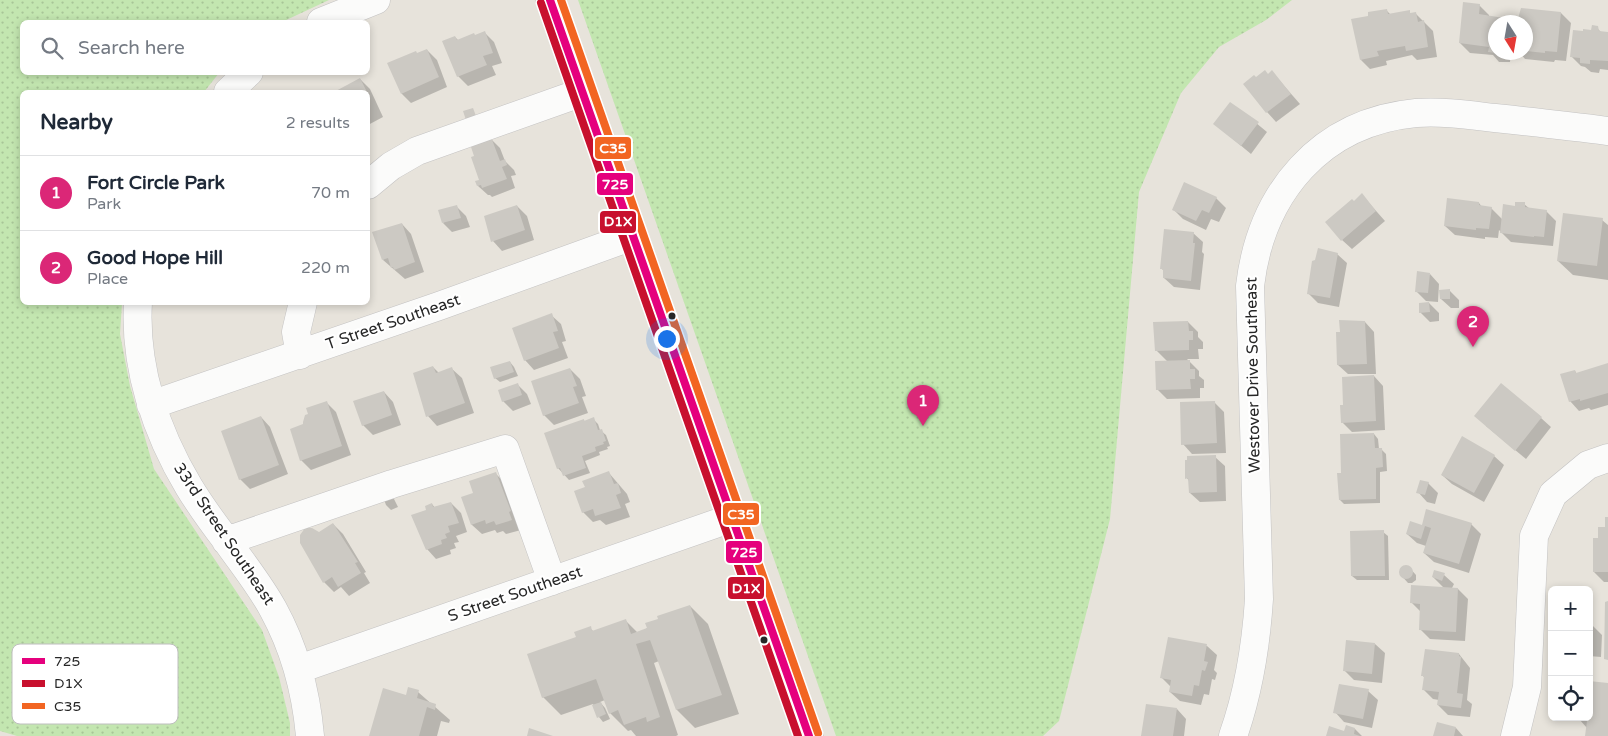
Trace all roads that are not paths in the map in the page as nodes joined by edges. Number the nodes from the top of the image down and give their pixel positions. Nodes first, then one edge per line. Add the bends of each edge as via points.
1 (376, 0) edge
2 (550, 0) edge
3 (325, 20) edge
4 (246, 75) edge
5 (230, 90) edge
6 (583, 92) junction
7 (1608, 130) edge
8 (370, 184) edge
9 (633, 236) junction
10 (138, 305) edge
11 (302, 305) edge
12 (300, 355) junction
13 (152, 405) junction
14 (1608, 458) edge
15 (732, 518) junction
16 (226, 541) junction
17 (552, 581) junction
18 (299, 670) junction
19 (310, 736) edge
20 (808, 736) edge
21 (1234, 736) edge
22 (1515, 736) edge

1 - 3 street
2 - 6 highway
4 - 5 street
6 - 8 street via 417,151 391,166
6 - 9 highway
7 - 21 street, Westover Drive Southeast via 1444,112 1404,115 1365,125 1329,143 1305,163 1283,189 1260,236 1250,286 1259,598 1251,670
9 - 12 street, T Street Southeast
9 - 15 highway
10 - 13 street, 33rd Street Southeast via 140,357
11 - 12 street via 296,332
12 - 13 street, T Street Southeast
13 - 16 street, 33rd Street Southeast via 174,461
14 - 22 street via 1588,465 1553,494 1534,536 1527,687
15 - 17 street, S Street Southeast
15 - 20 highway
16 - 17 street via 505,449
16 - 18 street, 33rd Street Southeast via 273,608
17 - 18 street, S Street Southeast
18 - 19 street, 33rd Street Southeast

